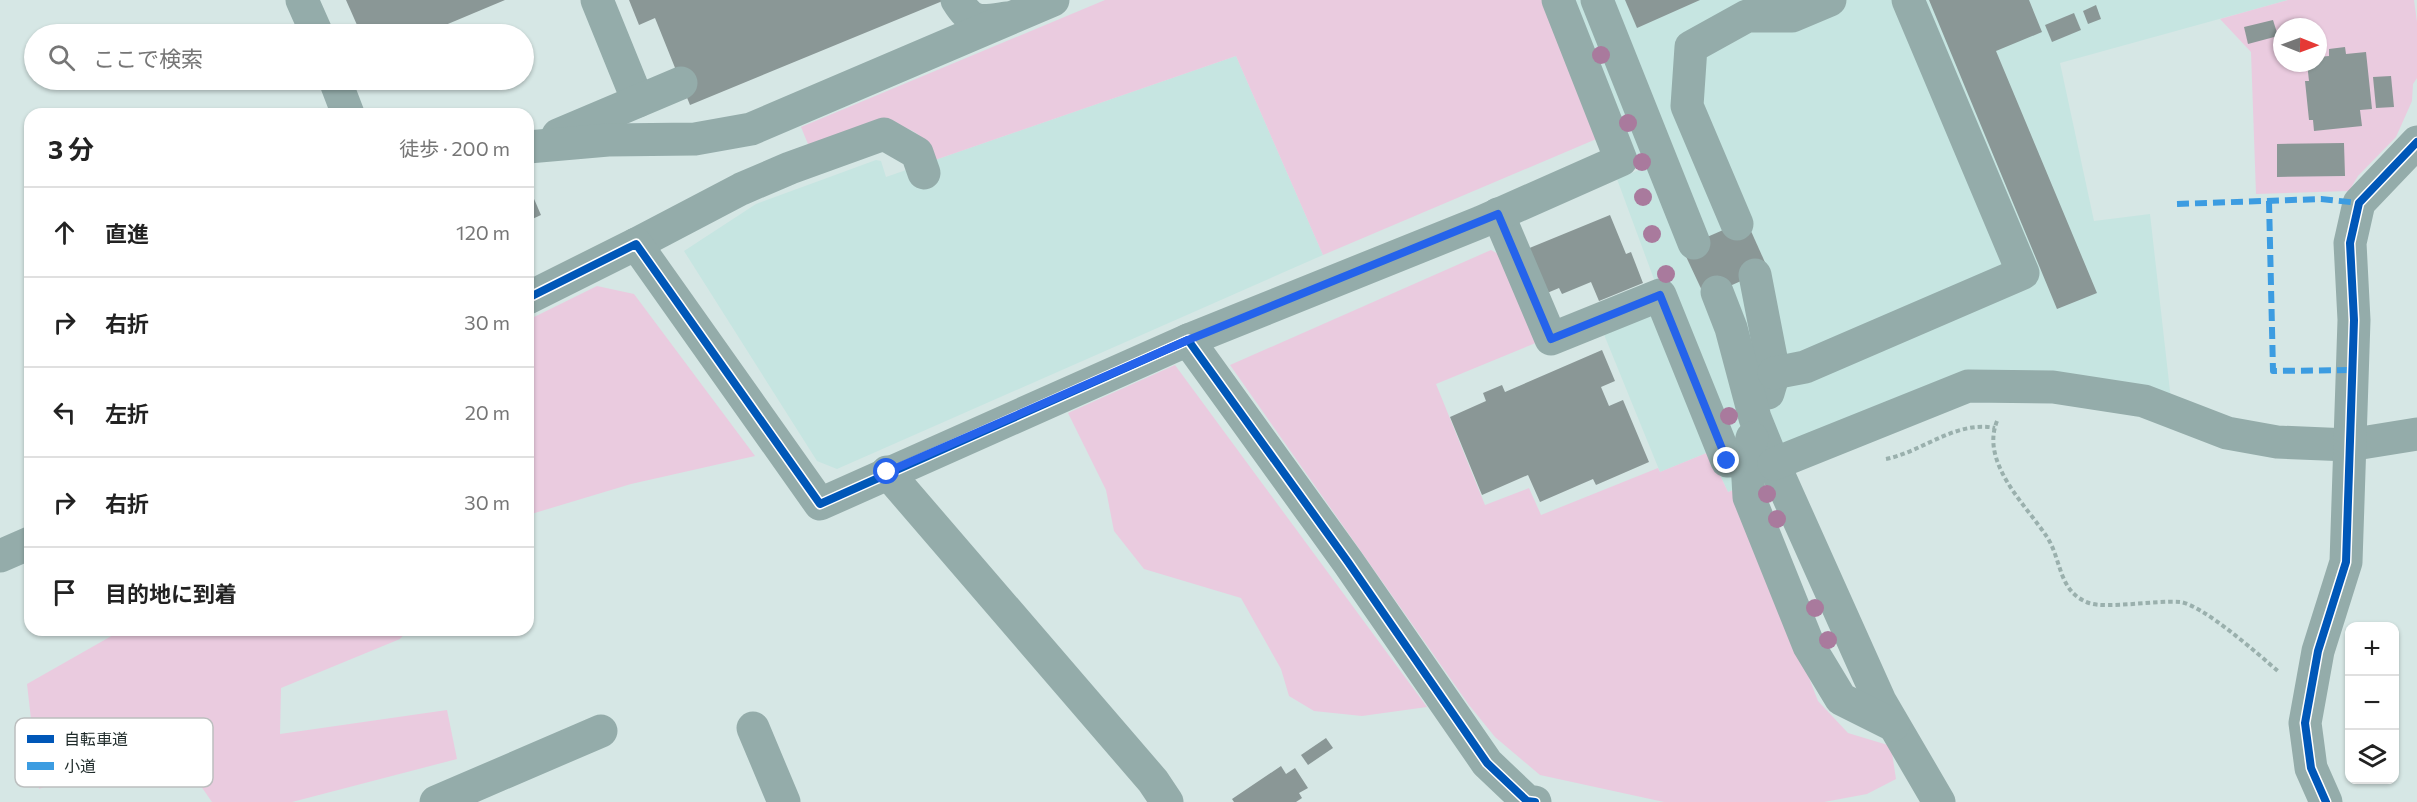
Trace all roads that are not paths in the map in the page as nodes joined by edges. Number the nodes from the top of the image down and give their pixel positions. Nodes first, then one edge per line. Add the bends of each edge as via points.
1 (302, 0) edge
2 (597, 0) edge
3 (957, 0) edge
4 (1053, 0) edge
5 (1558, 0) edge
6 (1597, 0) edge
7 (1830, 0) edge
8 (1908, 0) edge
9 (1014, 17) junction
10 (313, 24) edge
11 (681, 83) dead end
12 (339, 90) edge
13 (638, 101) junction
14 (346, 108) edge
15 (2417, 142) edge
16 (534, 145) edge
17 (534, 147) edge
18 (924, 174) dead end
19 (1498, 214) junction
20 (1737, 224) dead end
21 (1694, 243) dead end
22 (636, 244) junction
23 (1755, 274) dead end
24 (1717, 292) dead end
25 (534, 295) edge
26 (1188, 340) junction
27 (1774, 372) junction
28 (1757, 422) junction
29 (2417, 434) edge
30 (2349, 445) junction
31 (1764, 461) junction
32 (887, 472) junction
33 (24, 546) edge
34 (0, 556) edge
35 (1893, 725) junction
36 (753, 728) dead end
37 (601, 730) dead end
38 (1933, 801) edge
39 (436, 802) edge
40 (784, 802) edge
41 (1167, 802) edge
42 (1535, 802) edge
43 (2326, 802) edge

1 - 10 street
2 - 13 street
3 - 9 street via 966,15 980,22
4 - 9 street
5 - 19 street via 1621,160
6 - 21 street
7 - 20 street via 1792,15 1747,16 1691,47 1687,106
8 - 27 street via 2023,273 1805,367
9 - 17 street via 751,129 694,139 608,140
11 - 13 street
12 - 14 street
13 - 16 street
15 - 30 street via 2359,203 2353,221
18 - 22 street via 917,153 884,134 741,189
19 - 26 street
19 - 31 street via 1551,339 1660,295 1727,461
22 - 25 street
22 - 32 street via 820,504
23 - 27 street
24 - 28 street
26 - 32 street
26 - 42 street via 1487,763 1527,801
27 - 28 street
28 - 31 street
29 - 30 street
30 - 31 street via 2277,442 2227,433 2144,401 2053,387 1968,387
30 - 43 street via 2346,562 2318,651 2305,723 2311,768
31 - 35 street
31 - 35 street via 1749,497 1809,646 1841,699
32 - 41 street
33 - 34 street
35 - 38 street
36 - 40 street
37 - 39 street

